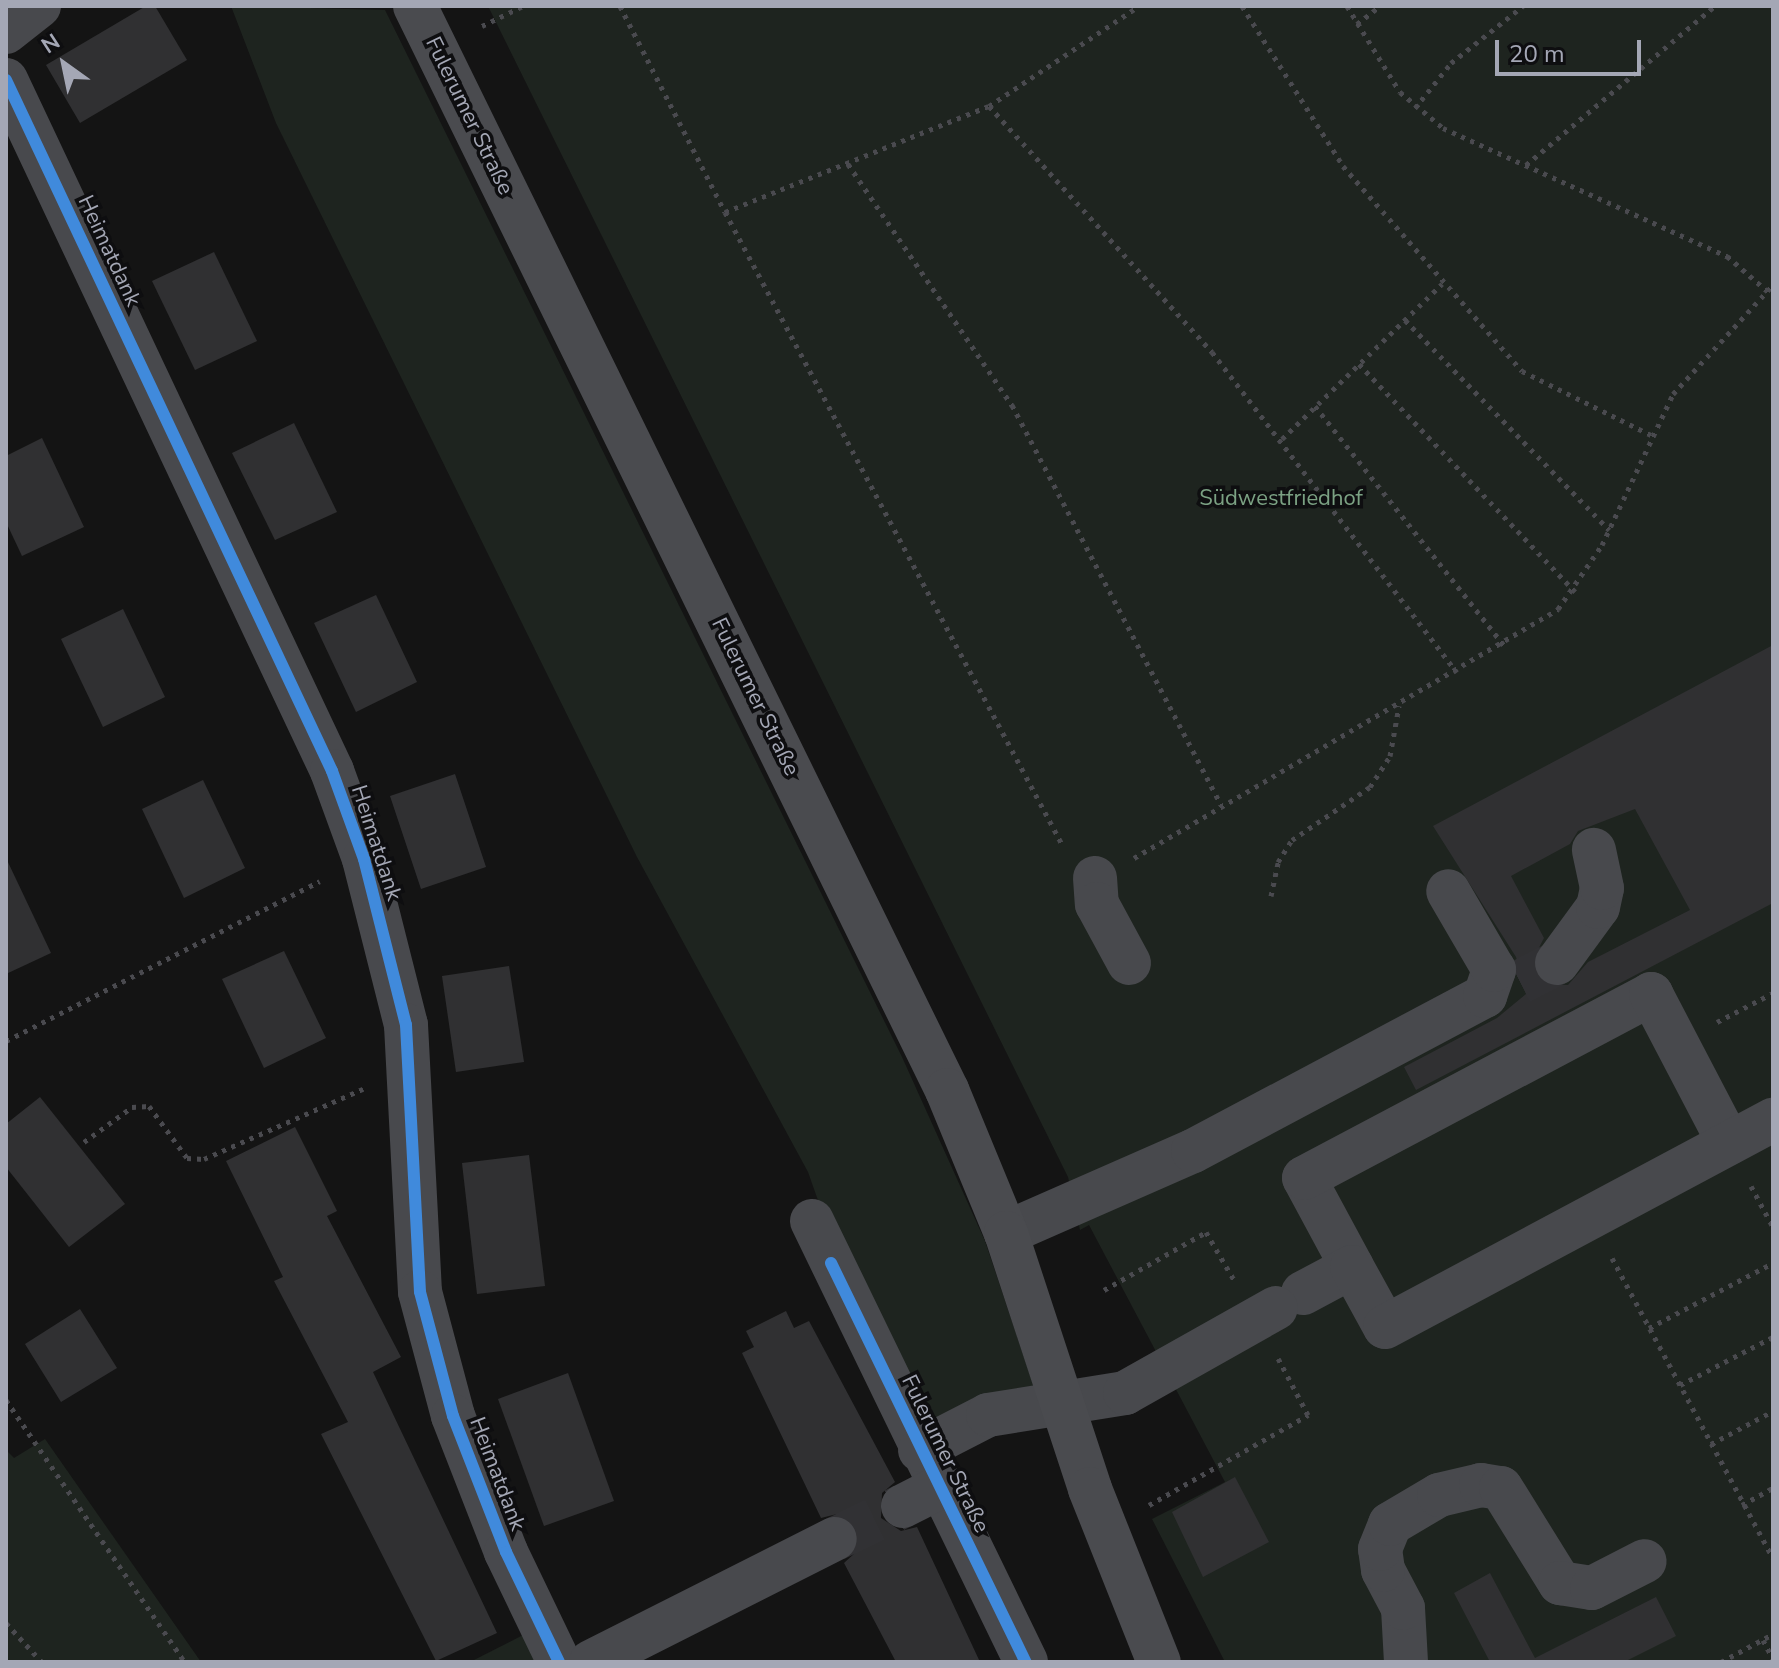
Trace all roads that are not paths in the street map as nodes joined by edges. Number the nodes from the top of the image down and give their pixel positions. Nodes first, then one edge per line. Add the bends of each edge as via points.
1 (39, 6) edge
2 (415, 6) edge
3 (6, 32) edge
4 (6, 80) edge
5 (1594, 850) dead end
6 (1095, 878) road end
7 (1448, 891) dead end
8 (1129, 963) dead end
9 (1521, 980) junction
10 (1773, 1120) edge
11 (1729, 1143) junction
12 (812, 1221) dead end
13 (1006, 1233) junction
14 (1352, 1267) junction
15 (1059, 1403) junction
16 (920, 1481) junction
17 (835, 1539) tunnel mouth
18 (1645, 1561) dead end
19 (559, 1662) edge
20 (591, 1662) edge
21 (1026, 1662) edge
22 (1159, 1662) edge
23 (1406, 1662) edge

1 - 3 street
2 - 13 main road, Fulerumer Straße via 947,1090
4 - 19 street, Heimatdank via 332,771 364,859 406,1025 420,1292 453,1416 506,1552
5 - 9 street via 1602,888 1598,907
6 - 8 street via 1097,904
7 - 9 street via 1494,970
9 - 13 street via 1193,1151
10 - 11 street
11 - 14 street via 1385,1327
11 - 14 street via 1651,994 1304,1178
12 - 16 street, Fulerumer Straße
13 - 15 main road, Fulerumer Straße
14 - 15 street via 1125,1393
15 - 16 street, Fulerumer Straße via 988,1415
15 - 22 main road, Fulerumer Straße
16 - 21 street, Fulerumer Straße
17 - 20 street
18 - 23 street via 1592,1588 1560,1583 1501,1488 1481,1485 1439,1495 1390,1524 1380,1549 1383,1570 1403,1608

